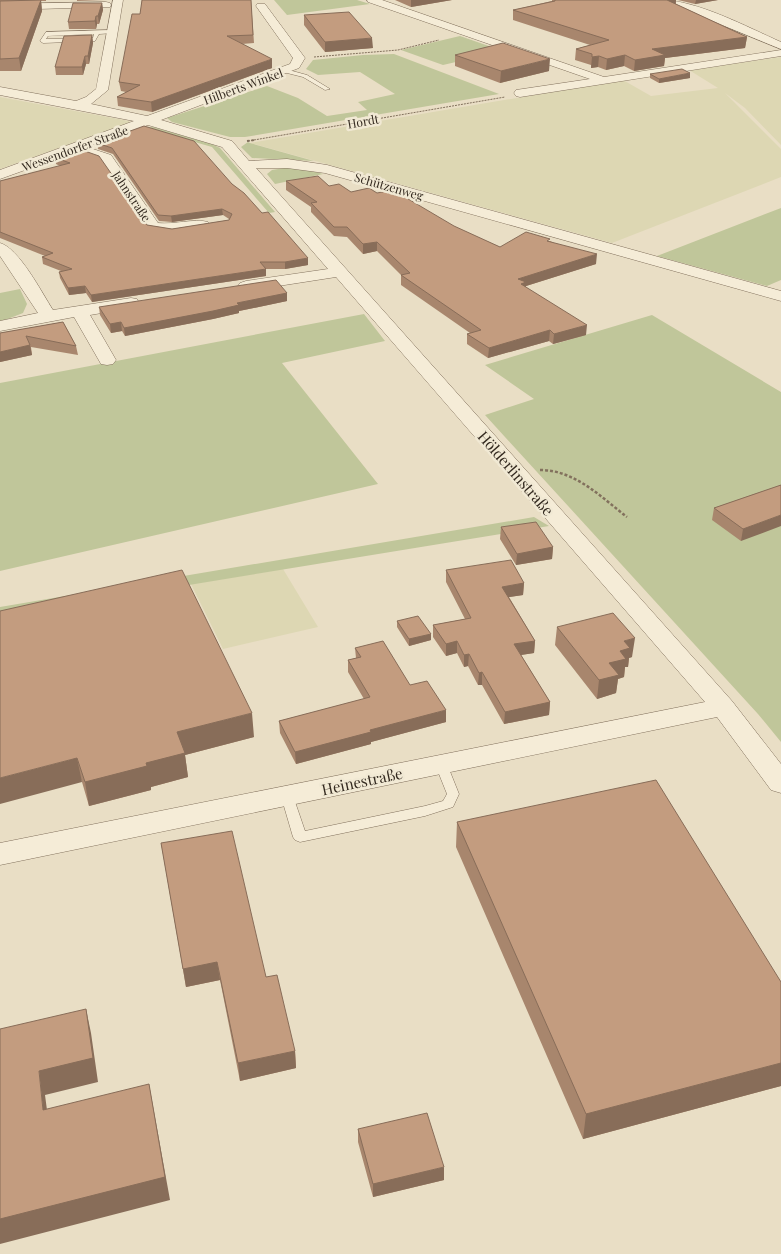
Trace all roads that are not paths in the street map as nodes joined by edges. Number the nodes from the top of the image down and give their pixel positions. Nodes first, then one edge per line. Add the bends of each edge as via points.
1 (372, 0) edge
2 (666, 0) edge
3 (118, 2) edge
4 (261, 6) dead end
5 (0, 7) edge
6 (112, 32) junction
7 (97, 33) junction
8 (781, 46) edge
9 (781, 53) edge
10 (285, 71) junction
11 (603, 80) junction
12 (327, 88) dead end
13 (0, 91) edge
14 (520, 93) dead end
15 (77, 105) junction
16 (150, 120) junction
17 (76, 148) junction
18 (247, 165) junction
19 (0, 175) edge
20 (215, 223) edge
21 (3, 255) edge
22 (339, 272) junction
23 (233, 288) edge
24 (781, 296) edge
25 (146, 301) edge
26 (79, 311) junction
27 (48, 316) junction
28 (0, 326) edge
29 (107, 360) dead end
30 (724, 707) junction
31 (441, 764) junction
32 (781, 783) edge
33 (287, 796) junction
34 (0, 854) edge

1 - 11 street
2 - 8 street
3 - 5 street
3 - 6 street
4 - 10 street, Hilberts Winkel via 299,58 295,66
6 - 7 lane
6 - 15 street via 102,90
7 - 7 lane via 46,34 43,40 95,39
9 - 11 street
10 - 12 lane via 305,76
10 - 16 street, Hilberts Winkel
11 - 14 street
13 - 15 street
15 - 16 street
16 - 17 street, Wessendorfer Straße
16 - 18 street via 227,144
17 - 19 street, Wessendorfer Straße
17 - 20 street, Jahnstraße via 106,158 153,227 172,229
18 - 22 street, Hölderlinstraße
18 - 24 street, Schützenweg via 274,162 327,169
21 - 27 street
22 - 23 street
22 - 30 street, Hölderlinstraße
25 - 26 street
26 - 27 street
26 - 29 street
27 - 28 street
30 - 31 street, Heinestraße
30 - 32 street, Hölderlinstraße
31 - 33 street, Heinestraße
31 - 33 lane via 453,794 448,804 329,831 300,837
33 - 34 street, Heinestraße

